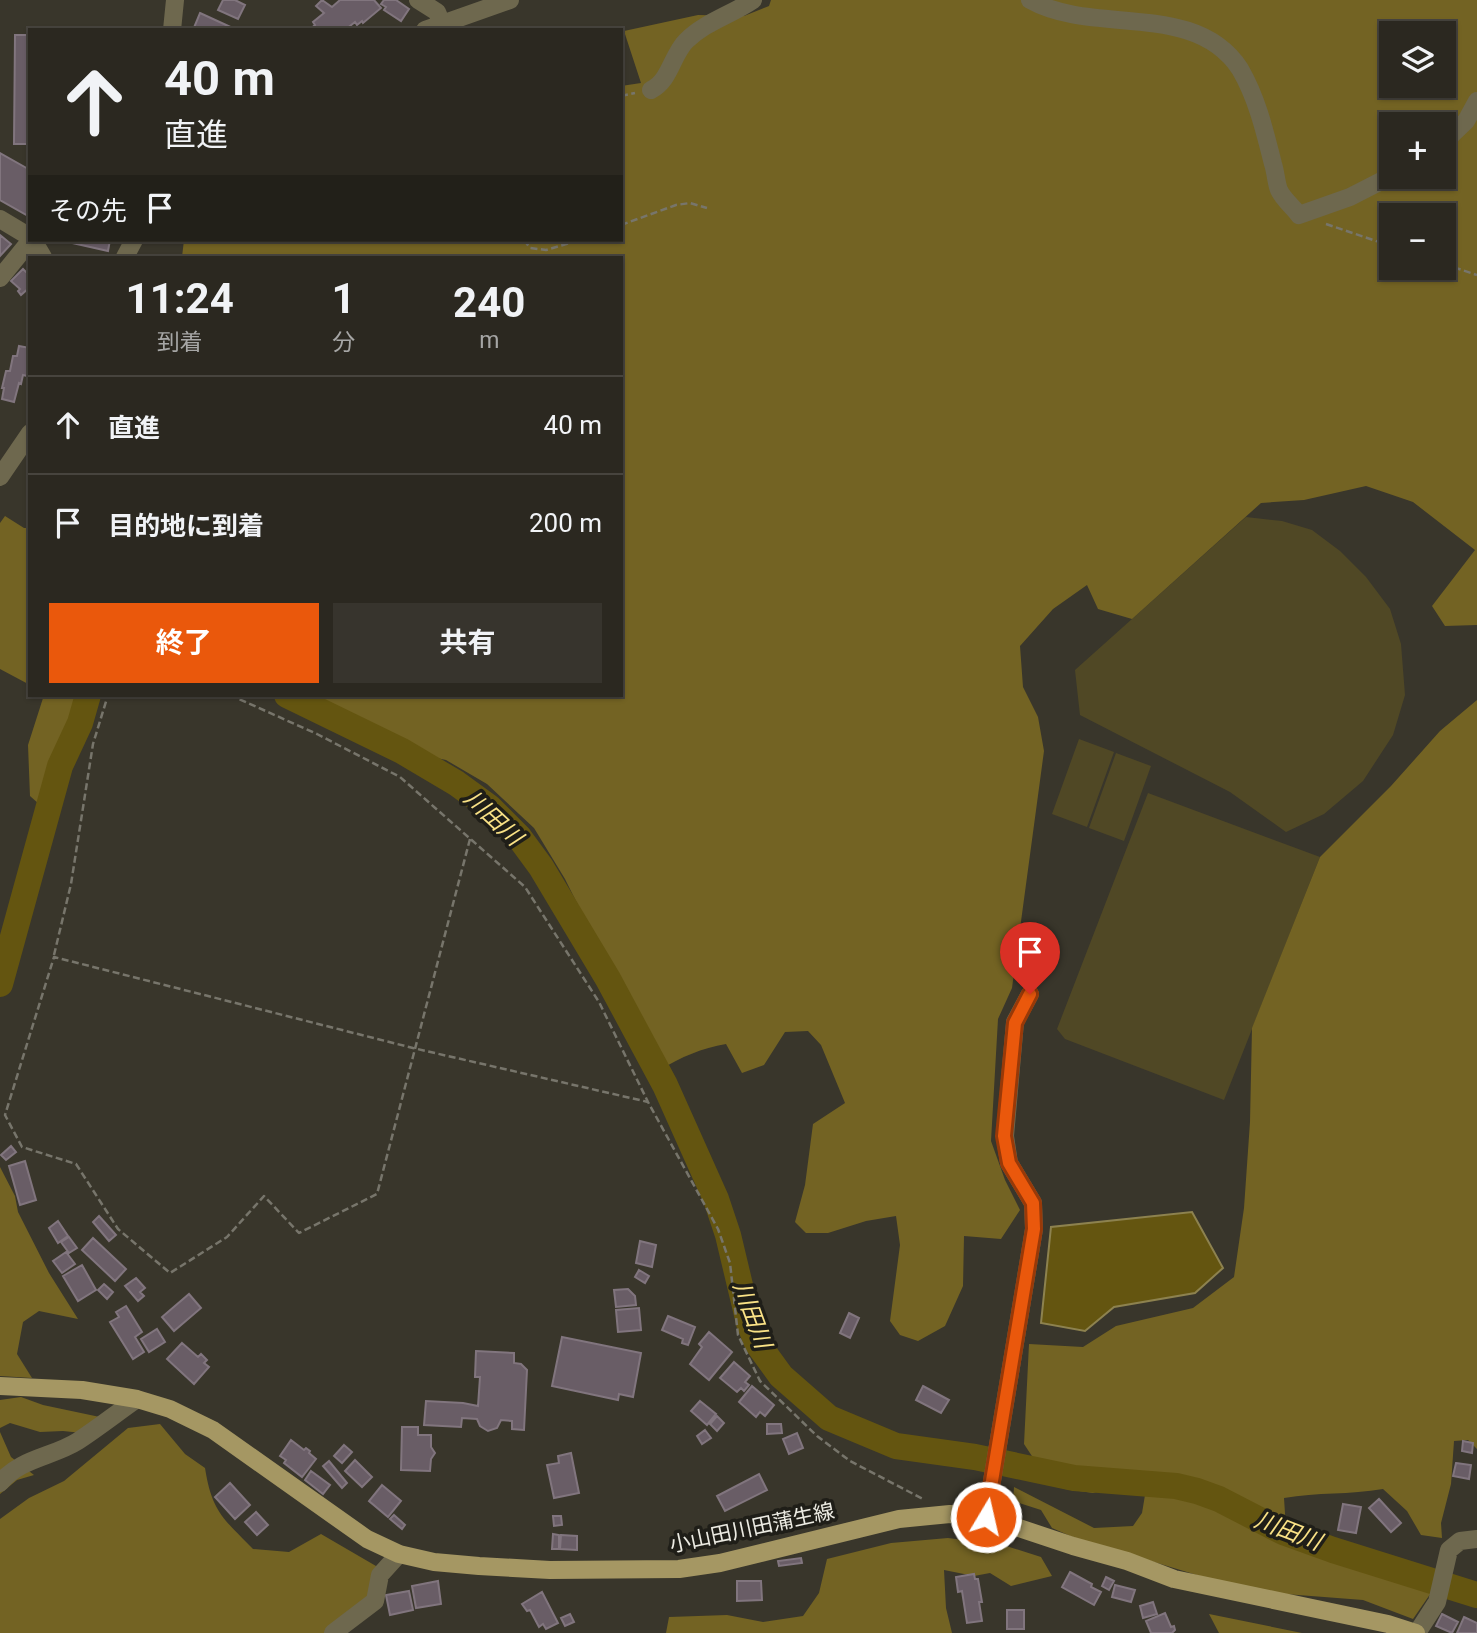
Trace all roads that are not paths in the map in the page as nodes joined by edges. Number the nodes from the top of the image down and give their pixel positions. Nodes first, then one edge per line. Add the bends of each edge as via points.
1 (175, 0) edge
2 (418, 0) edge
3 (510, 0) edge
4 (752, 0) edge
5 (1030, 0) edge
6 (433, 27) edge
7 (172, 28) edge
8 (651, 89) dead end
9 (1477, 101) edge
10 (1456, 131) edge
11 (1379, 182) edge
12 (0, 219) edge
13 (28, 237) edge
14 (29, 242) edge
15 (0, 278) edge
16 (28, 436) edge
17 (0, 477) edge
18 (1030, 994) dead end
19 (0, 1386) edge
20 (136, 1399) junction
21 (0, 1483) edge
22 (988, 1509) junction
23 (1477, 1539) edge
24 (399, 1554) junction
25 (1388, 1629) edge
26 (332, 1633) edge
27 (1417, 1633) edge

1 - 7 street
2 - 6 street via 438,12
3 - 6 street
4 - 8 street via 687,40 662,81
5 - 11 street via 1074,15 1172,26 1205,35 1226,50 1241,71 1260,115 1278,189 1299,215
9 - 10 street
12 - 13 street
14 - 15 street
16 - 17 street
18 - 22 street via 1015,1023 1004,1136 1009,1163 1033,1203 1034,1229
19 - 20 main road, 小山田川田蒲生線 via 82,1390
20 - 21 street via 77,1441 30,1460
20 - 24 main road, 小山田川田蒲生線 via 213,1430 342,1523
22 - 24 main road, 小山田川田蒲生線 via 899,1519 679,1569 550,1570 434,1562
22 - 25 main road, 小山田川田蒲生線 via 1073,1546 1174,1579
23 - 27 street via 1460,1541 1449,1550 1437,1602
24 - 26 street via 380,1575 375,1601
25 - 27 main road, 小山田川田蒲生線

